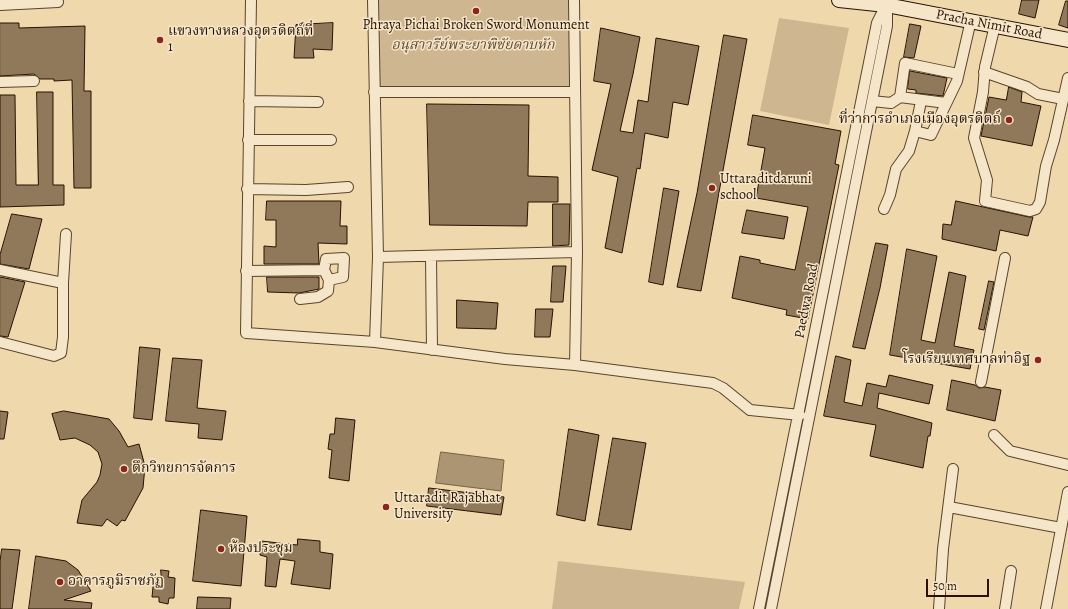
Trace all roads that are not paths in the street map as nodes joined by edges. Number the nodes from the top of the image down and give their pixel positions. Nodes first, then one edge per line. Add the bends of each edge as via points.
1 (251, 0) edge
2 (373, 0) edge
3 (574, 0) edge
4 (839, 0) edge
5 (58, 2) dead end
6 (887, 2) edge
7 (0, 5) edge
8 (970, 20) junction
9 (995, 25) junction
10 (1068, 40) edge
11 (984, 72) junction
12 (958, 74) junction
13 (1068, 78) edge
14 (34, 81) dead end
15 (0, 82) edge
16 (374, 92) junction
17 (574, 92) junction
18 (900, 97) junction
19 (1063, 100) junction
20 (248, 101) junction
21 (872, 101) junction
22 (921, 101) junction
23 (318, 102) dead end
24 (946, 103) junction
25 (915, 131) junction
26 (248, 140) junction
27 (331, 140) dead end
28 (348, 187) dead end
29 (247, 189) junction
30 (884, 209) dead end
31 (66, 234) dead end
32 (577, 252) junction
33 (431, 256) junction
34 (378, 257) junction
35 (1005, 258) dead end
36 (0, 270) edge
37 (324, 270) junction
38 (246, 271) junction
39 (330, 280) junction
40 (63, 283) junction
41 (300, 299) dead end
42 (0, 342) edge
43 (376, 342) junction
44 (432, 350) junction
45 (574, 365) junction
46 (980, 382) dead end
47 (800, 415) junction
48 (994, 435) dead end
49 (1068, 465) edge
50 (953, 469) dead end
51 (1068, 492) edge
52 (949, 507) junction
53 (1061, 528) junction
54 (1011, 571) dead end
55 (760, 608) edge
56 (771, 609) edge
57 (938, 609) edge
58 (1005, 609) edge
59 (1046, 609) edge

1 - 20 street
2 - 16 street
3 - 17 street
4 - 6 main road, Pracha Nimit Road
5 - 7 street
6 - 8 main road, Pracha Nimit Road
6 - 21 street via 888,26
6 - 47 street, Paedwa Road via 877,23
8 - 9 main road, Pracha Nimit Road
8 - 12 street
9 - 10 main road, Pracha Nimit Road
9 - 11 street
11 - 19 street via 1012,81 1038,94
11 - 19 street via 983,92 974,138 987,180 985,201 1030,211 1036,208 1040,202 1046,166
12 - 18 street via 905,63
12 - 24 street
13 - 19 street
14 - 15 street
16 - 17 street
16 - 34 street
17 - 32 street
18 - 21 street via 891,103
18 - 22 street
20 - 23 street
20 - 26 street
21 - 56 street
22 - 24 street
22 - 25 street
24 - 25 street via 931,135
25 - 30 street via 909,150 896,169
26 - 27 street
26 - 29 street
28 - 29 street via 306,190
29 - 38 street
31 - 40 street
32 - 33 street
32 - 45 street
33 - 34 street
33 - 44 street
34 - 43 street
35 - 46 street
36 - 40 street
37 - 38 street
37 - 39 street
37 - 39 street via 326,259 344,258 343,277
38 - 43 street via 246,332
39 - 41 street via 328,291 324,295
40 - 42 street via 61,353 54,356
43 - 44 street
44 - 45 street
45 - 47 street via 713,383 750,410
47 - 55 street, Paedwa Road
48 - 49 street via 1010,451
50 - 52 street
51 - 53 street
52 - 53 street
52 - 57 street
53 - 59 street
54 - 58 street
55 - 56 street

